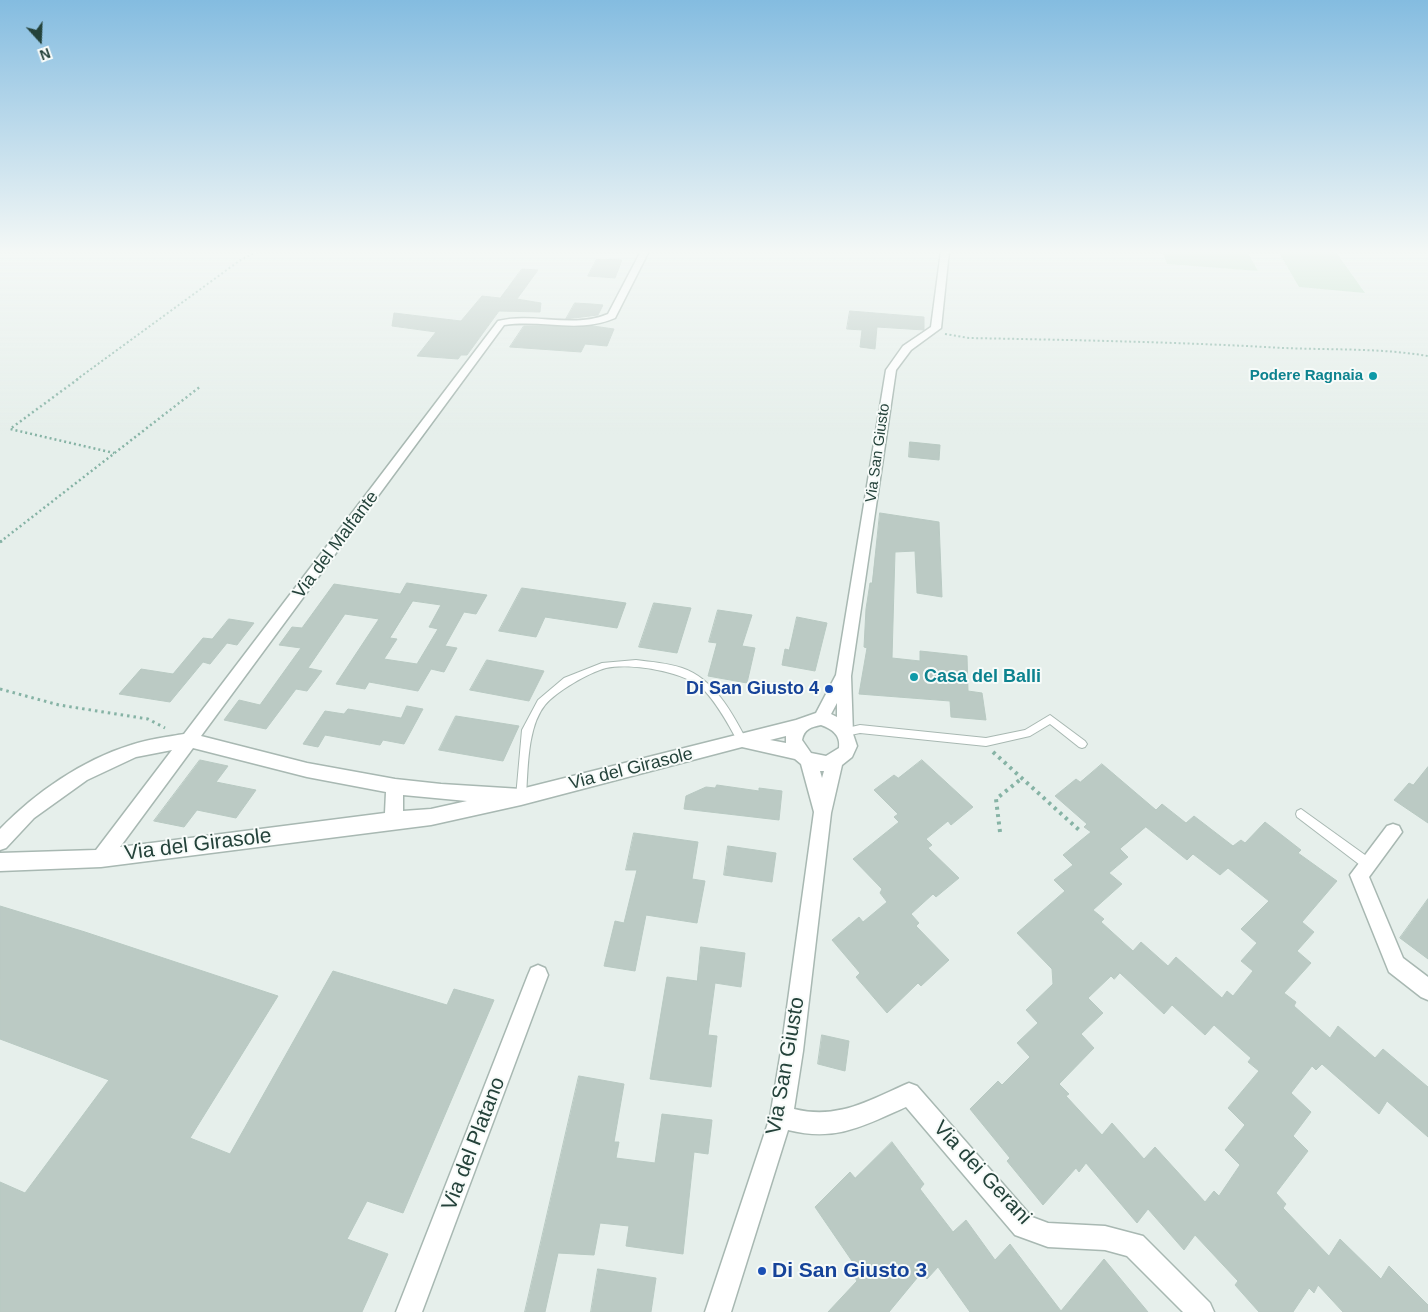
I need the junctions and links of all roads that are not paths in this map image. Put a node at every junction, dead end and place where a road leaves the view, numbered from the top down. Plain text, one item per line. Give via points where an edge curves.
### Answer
1 (614, 312) edge
2 (938, 312) edge
3 (843, 676) junction
4 (821, 718) junction
5 (798, 726) junction
6 (846, 732) junction
7 (188, 740) junction
8 (742, 741) junction
9 (1082, 744) dead end
10 (803, 756) junction
11 (834, 762) junction
12 (395, 786) junction
13 (521, 797) junction
14 (822, 813) junction
15 (1301, 814) dead end
16 (394, 820) junction
17 (1393, 832) dead end
18 (0, 842) edge
19 (101, 858) junction
20 (0, 862) edge
21 (1368, 864) junction
22 (538, 975) dead end
23 (1428, 990) edge
24 (781, 1117) junction
25 (409, 1312) edge
26 (718, 1312) edge
27 (1201, 1312) edge

1 - 7 street, Via del Malfante via 604,321 590,323 514,319 501,322
2 - 3 street, Via San Giusto via 936,328 907,348 891,370
3 - 4 street, Via San Giusto
3 - 6 street, Via San Giusto
4 - 5 street
4 - 6 street via 836,723
5 - 8 street, Via del Girasole
5 - 10 street via 793,740
6 - 9 lane via 860,729 986,742 1027,734 1050,720
6 - 11 street via 848,749
7 - 12 street, Via del Girasole via 307,770
7 - 18 street via 133,751 81,775 28,812
7 - 19 street
8 - 10 street, Via del Girasole
8 - 13 street, Via del Girasole
8 - 13 lane via 732,721 706,686 680,671 636,663 605,665 567,681 541,703 527,730
10 - 11 street via 824,764
10 - 14 street, Via San Giusto
11 - 14 street, Via San Giusto
12 - 13 street, Via del Girasole
12 - 16 street
13 - 16 street, Via del Girasole via 431,817
14 - 24 street, Via San Giusto
15 - 21 lane
16 - 19 street, Via del Girasole
17 - 21 street
19 - 20 street, Via del Girasole
21 - 23 street via 1359,876 1396,965
22 - 25 street, Via del Platano
24 - 26 street, Via San Giusto
24 - 27 street, Via dei Gerani via 809,1124 848,1121 909,1094 1024,1226 1048,1235 1105,1238 1134,1245

